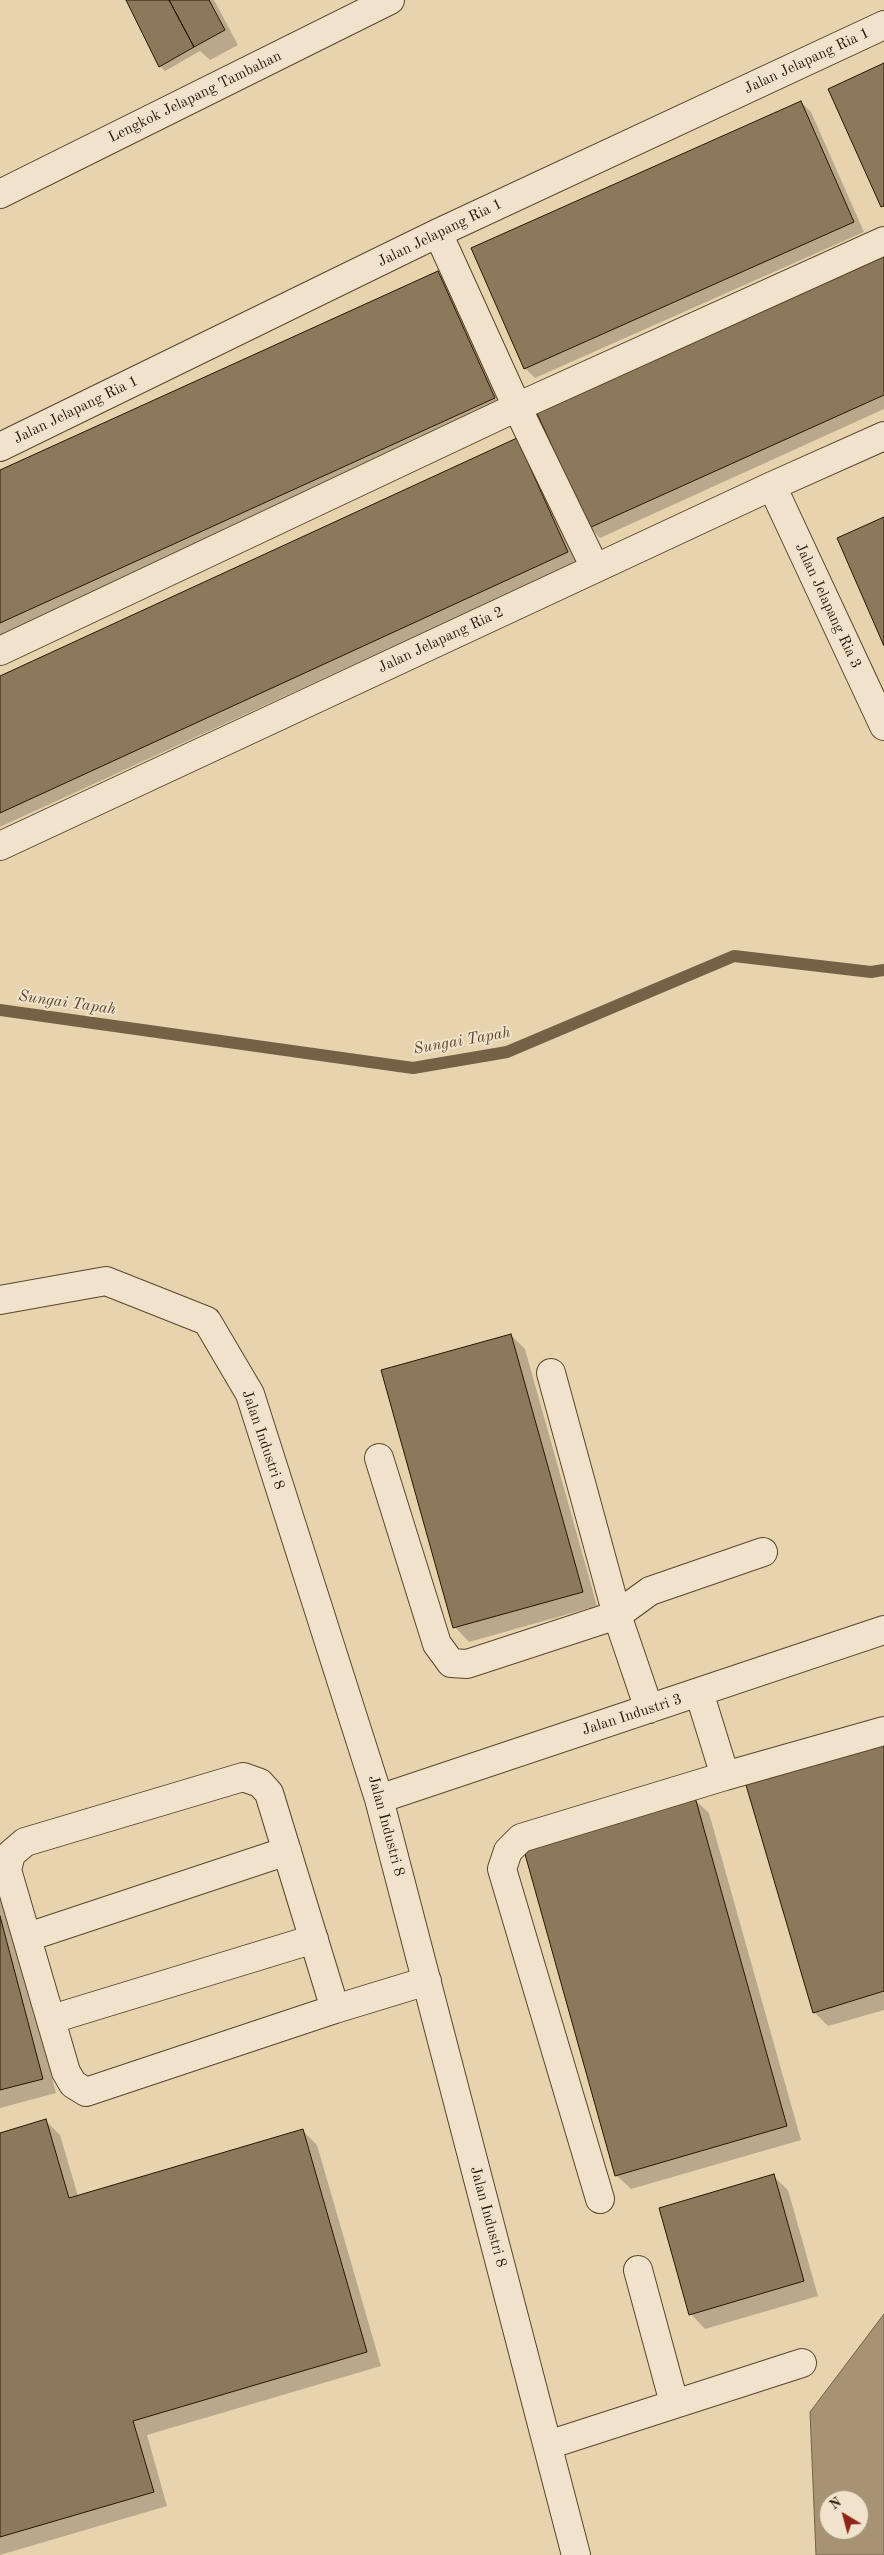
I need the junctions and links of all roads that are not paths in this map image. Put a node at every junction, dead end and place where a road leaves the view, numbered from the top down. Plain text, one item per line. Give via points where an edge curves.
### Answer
1 (390, 0) edge
2 (884, 25) edge
3 (0, 194) edge
4 (438, 233) junction
5 (884, 242) edge
6 (517, 407) junction
7 (884, 436) edge
8 (0, 447) edge
9 (772, 486) junction
10 (595, 568) junction
11 (0, 651) edge
12 (884, 726) edge
13 (0, 846) edge
14 (0, 1300) edge
15 (551, 1373) dead end
16 (379, 1458) dead end
17 (764, 1552) dead end
18 (617, 1615) junction
19 (884, 1630) edge
20 (699, 1692) junction
21 (649, 1709) junction
22 (884, 1731) edge
23 (724, 1776) junction
24 (380, 1799) junction
25 (287, 1851) junction
26 (28, 1937) junction
27 (314, 1938) junction
28 (427, 1981) junction
29 (335, 2009) junction
30 (52, 2019) junction
31 (600, 2199) dead end
32 (638, 2270) dead end
33 (802, 2363) dead end
34 (674, 2402) junction
35 (548, 2445) junction
36 (576, 2555) edge

1 - 3 street, Lengkok Jelapang Tambahan
2 - 4 street, Jalan Jelapang Ria 1
4 - 6 street
4 - 8 street, Jalan Jelapang Ria 1
5 - 6 street
6 - 10 street
6 - 11 street
7 - 9 street, Jalan Jelapang Ria 2
9 - 10 street, Jalan Jelapang Ria 2
9 - 12 street, Jalan Jelapang Ria 3
10 - 13 street, Jalan Jelapang Ria 2
14 - 24 street, Jalan Industri 8 via 106,1281 207,1321 250,1394
15 - 18 street
16 - 18 street via 437,1644 451,1663 467,1664
17 - 18 street via 650,1591
18 - 21 street
19 - 20 street, Jalan Industri 3
20 - 21 street, Jalan Industri 3
20 - 23 street
21 - 24 street, Jalan Industri 3
22 - 23 street
23 - 31 street via 521,1838 508,1851 502,1869
24 - 28 street, Jalan Industri 8
25 - 26 street
25 - 26 street via 269,1793 260,1783 243,1777 25,1842 12,1854 7,1870
25 - 27 street
26 - 30 street
27 - 29 street
27 - 30 street
28 - 29 street
28 - 35 street, Jalan Industri 8
29 - 30 street via 86,2092 73,2084 66,2072
32 - 34 street
33 - 34 street
34 - 35 street
35 - 36 street, Jalan Industri 8

